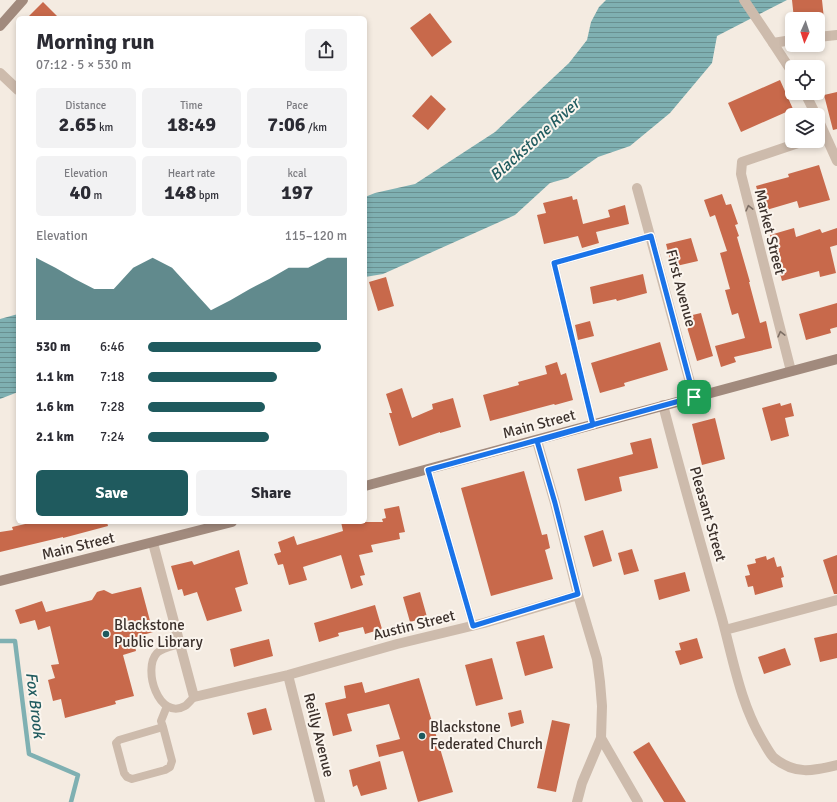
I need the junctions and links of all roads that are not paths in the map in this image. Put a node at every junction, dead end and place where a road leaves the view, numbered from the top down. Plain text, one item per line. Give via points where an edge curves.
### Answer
1 (23, 0) edge
2 (744, 0) edge
3 (0, 26) edge
4 (837, 35) edge
5 (825, 36) edge
6 (785, 41) edge
7 (773, 43) junction
8 (785, 61) edge
9 (0, 73) edge
10 (16, 88) edge
11 (825, 140) edge
12 (785, 147) edge
13 (837, 161) edge
14 (637, 188) dead end
15 (651, 236) junction
16 (837, 359) edge
17 (790, 371) junction
18 (694, 397) junction
19 (663, 405) junction
20 (593, 425) junction
21 (537, 441) junction
22 (428, 470) junction
23 (367, 485) edge
24 (224, 524) edge
25 (153, 543) junction
26 (0, 581) edge
27 (578, 594) junction
28 (837, 600) edge
29 (473, 626) junction
30 (725, 630) junction
31 (180, 644) junction
32 (288, 675) junction
33 (194, 697) junction
34 (167, 706) junction
35 (163, 727) junction
36 (601, 738) junction
37 (837, 765) edge
38 (320, 802) edge
39 (577, 802) edge
40 (638, 802) edge

1 - 3 main road
2 - 7 street
4 - 5 street
6 - 7 street
7 - 8 street
9 - 10 street
11 - 13 street
17 -> 12 street, Market Street via 741,174 742,162
14 - 15 street, First Avenue
15 - 18 street, First Avenue
15 - 20 lane via 554,263
16 - 17 main road, Main Street
17 - 18 main road, Main Street
18 - 19 main road, Main Street
19 - 20 main road, Main Street
19 - 30 street, Pleasant Street
20 - 21 main road, Main Street
21 - 22 main road, Main Street
21 - 27 street
22 - 23 main road, Main Street
22 - 29 lane
24 - 25 main road, Main Street
25 - 26 main road, Main Street
25 - 31 street
27 - 29 street, Austin Street
27 - 36 street via 597,659 602,706
28 - 30 street
29 - 32 street, Austin Street
30 - 37 street, Pleasant Street via 742,696 761,738 773,757 786,766 805,771
31 - 33 street
31 - 34 lane via 158,651 150,667 154,688 161,702
32 - 33 street, Austin Street
32 - 38 street, Reilly Avenue
33 - 34 lane via 184,706
34 - 35 lane via 162,721
35 - 35 lane via 172,761 170,766 165,770 127,777 116,743
36 - 39 street
36 - 40 street

